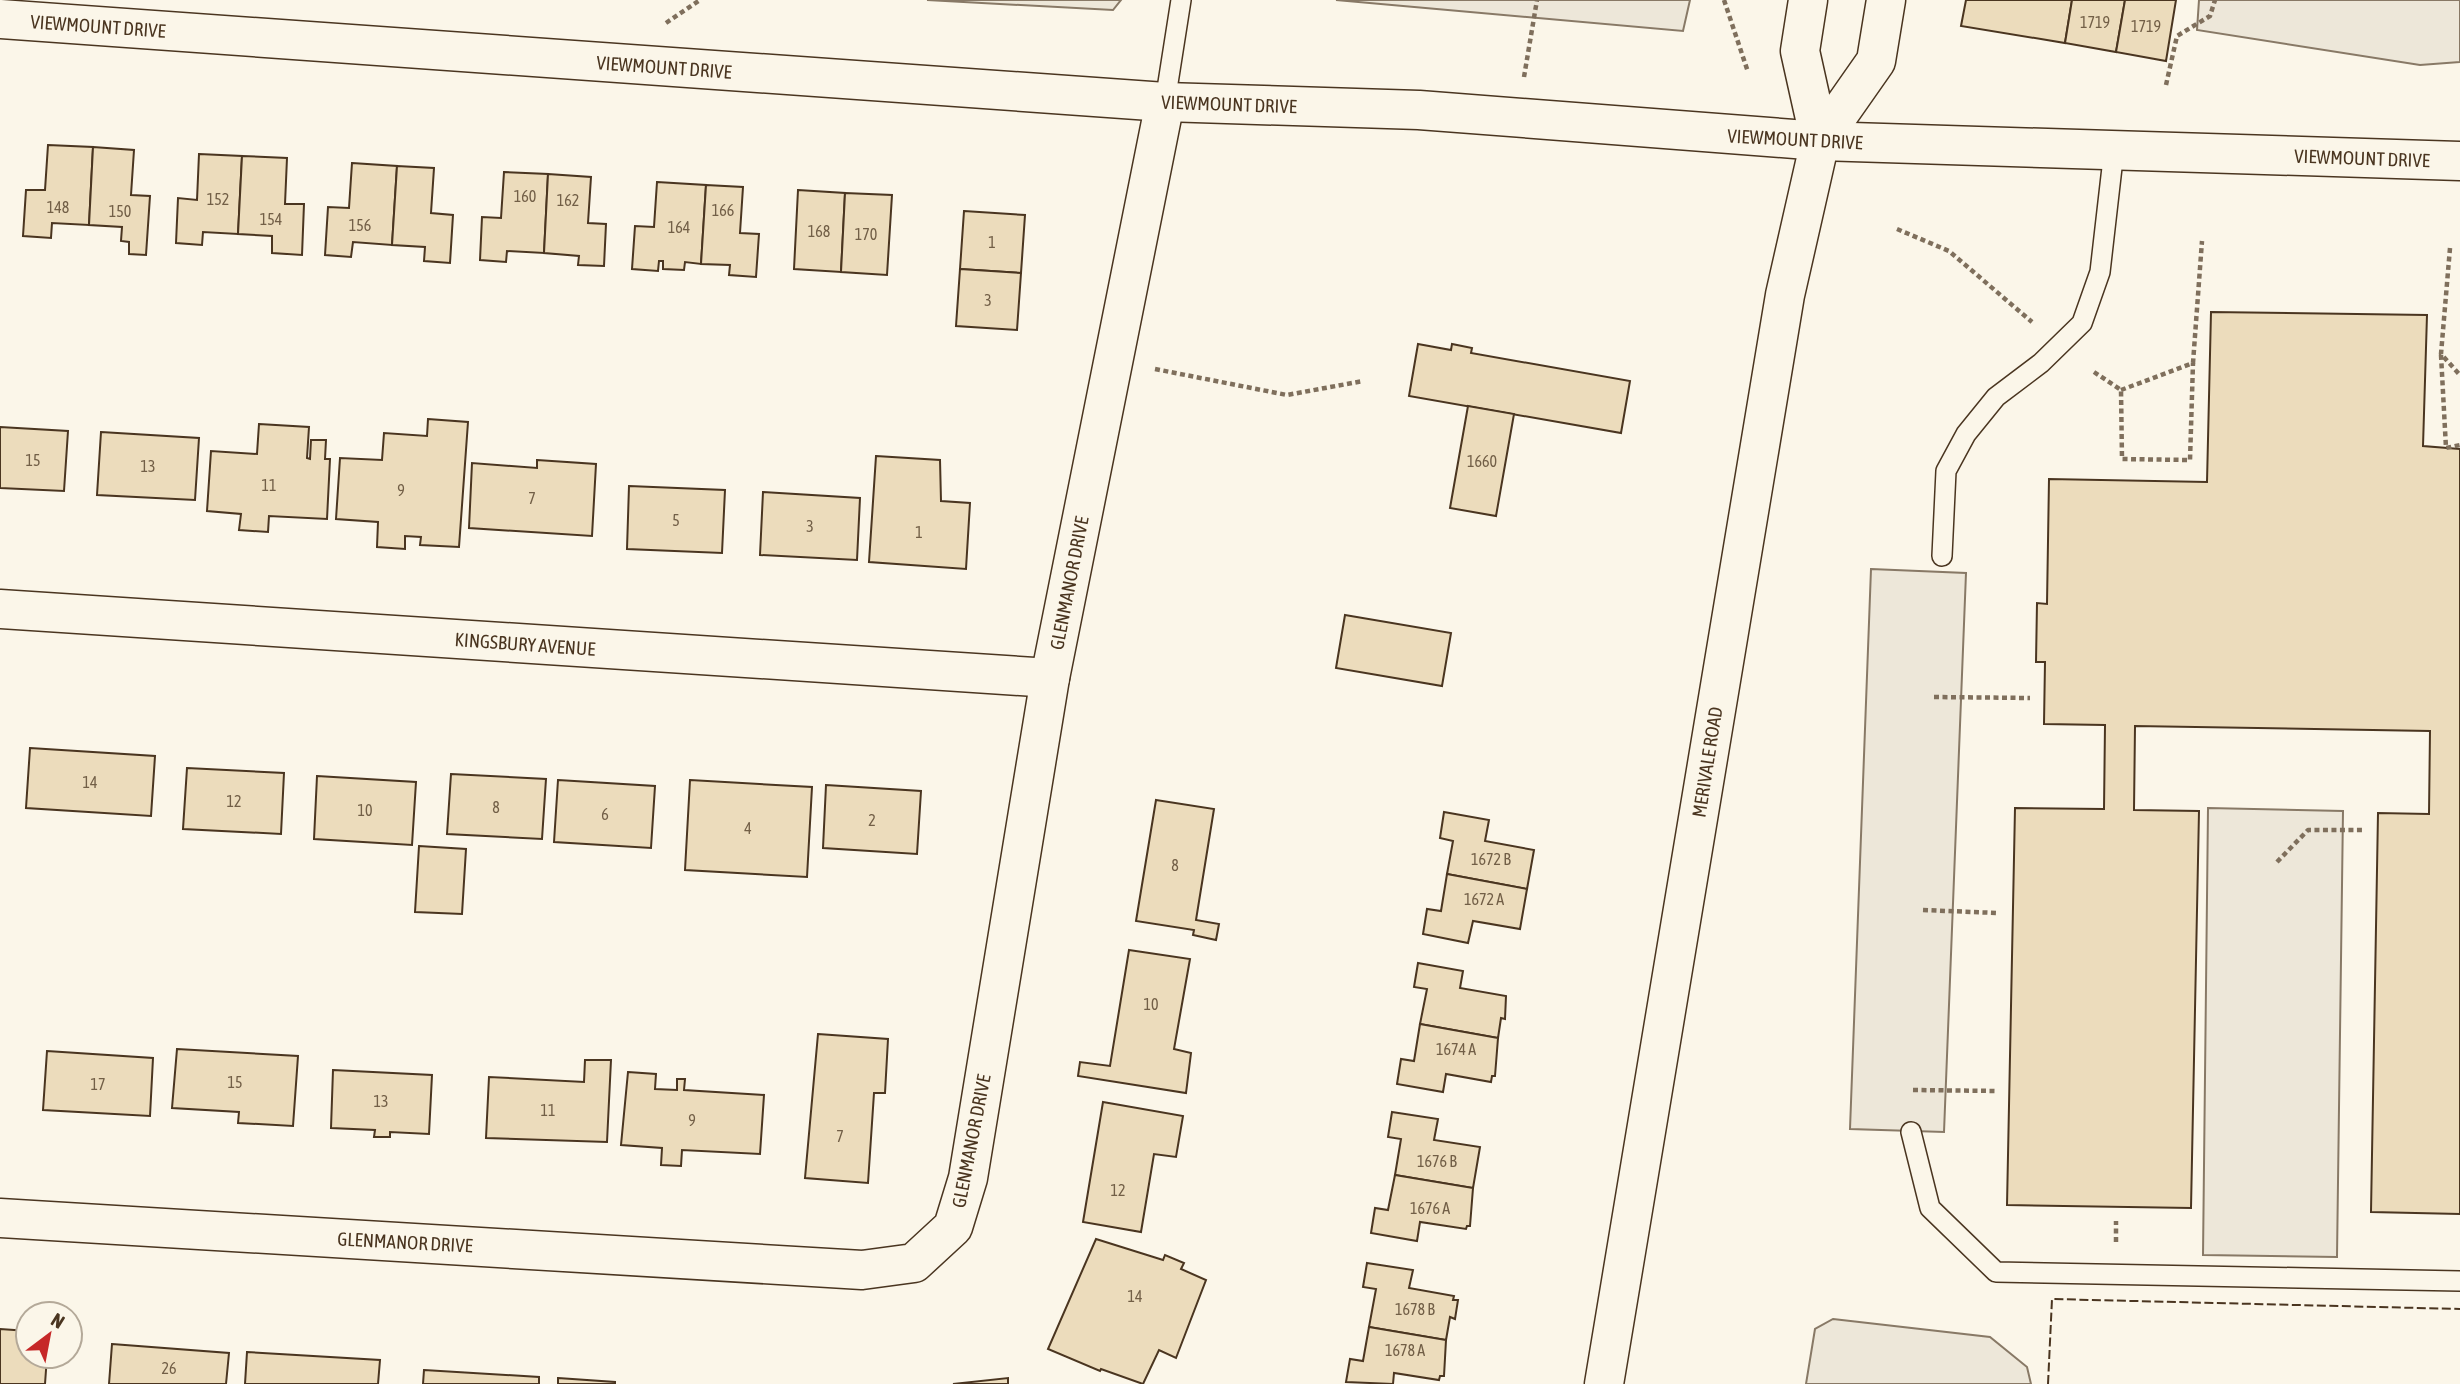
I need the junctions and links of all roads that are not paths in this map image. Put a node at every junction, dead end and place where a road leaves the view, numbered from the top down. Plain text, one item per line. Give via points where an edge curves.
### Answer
1 (1181, 0) edge
2 (1808, 0) edge
3 (1886, 0) edge
4 (0, 19) edge
5 (1165, 102) junction
6 (1820, 141) junction
7 (2114, 150) junction
8 (2460, 161) edge
9 (1942, 556) dead end
10 (0, 609) edge
11 (1050, 678) junction
12 (1911, 1132) dead end
13 (0, 1218) edge
14 (2460, 1281) edge
15 (1604, 1384) edge

1 - 5 lane
2 - 6 street, MERIVALE ROAD via 1800,51
3 - 6 street, MERIVALE ROAD via 1877,61
4 - 5 street, VIEWMOUNT DRIVE
5 - 6 street, VIEWMOUNT DRIVE via 1419,110
5 - 11 street, GLENMANOR DRIVE
6 - 7 street, VIEWMOUNT DRIVE
6 - 15 street, MERIVALE ROAD via 1785,295
7 - 8 street, VIEWMOUNT DRIVE
7 - 9 lane via 2100,272 2082,323 2041,363 1996,397 1966,433 1946,471
10 - 11 street, KINGSBURY AVENUE
11 - 13 street, GLENMANOR DRIVE via 968,1178 953,1227 914,1263 862,1270
12 - 14 lane via 1930,1208 1996,1272

